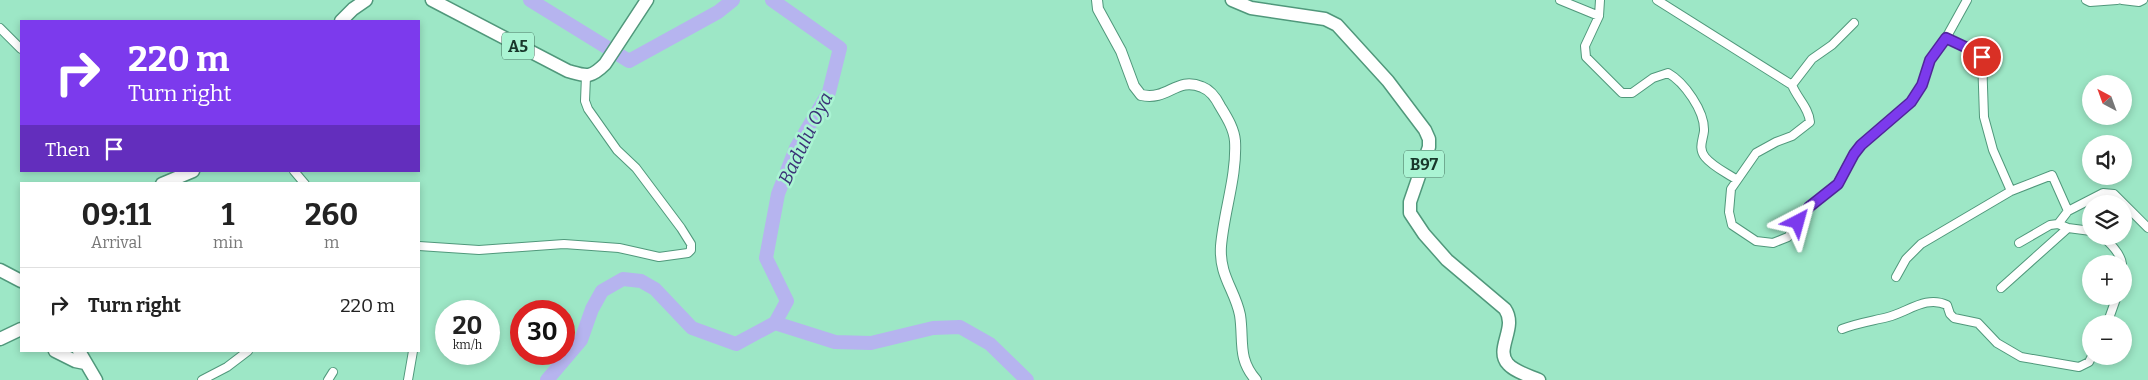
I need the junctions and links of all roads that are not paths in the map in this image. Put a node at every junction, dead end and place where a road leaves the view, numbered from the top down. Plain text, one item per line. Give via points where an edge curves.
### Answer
1 (366, 0) edge
2 (432, 0) edge
3 (647, 0) edge
4 (1097, 0) edge
5 (1232, 0) edge
6 (1560, 0) edge
7 (1600, 0) edge
8 (1657, 0) edge
9 (1967, 0) edge
10 (2086, 0) edge
11 (2112, 0) edge
12 (2117, 0) edge
13 (2122, 0) edge
14 (2143, 0) edge
15 (1599, 16) junction
16 (342, 20) edge
17 (1854, 23) dead end
18 (0, 28) edge
19 (1946, 38) junction
20 (20, 49) edge
21 (586, 76) junction
22 (1792, 85) junction
23 (191, 172) edge
24 (295, 172) edge
25 (1737, 180) junction
26 (167, 182) edge
27 (303, 182) edge
28 (2011, 191) junction
29 (2068, 211) junction
30 (2058, 224) junction
31 (2068, 228) junction
32 (2148, 228) edge
33 (2082, 229) edge
34 (2019, 243) dead end
35 (2110, 245) edge
36 (420, 246) edge
37 (2118, 255) edge
38 (0, 270) edge
39 (1896, 277) dead end
40 (20, 280) edge
41 (2001, 288) dead end
42 (1842, 329) dead end
43 (20, 331) edge
44 (0, 339) edge
45 (57, 352) edge
46 (247, 352) edge
47 (414, 352) edge
48 (82, 357) edge
49 (2083, 365) edge
50 (333, 372) dead end
51 (99, 379) edge
52 (202, 380) edge
53 (328, 380) edge
54 (408, 380) edge
55 (1256, 380) edge
56 (1539, 380) edge

1 - 16 main road
2 - 21 main road, A5 via 568,70
3 - 21 main road via 605,64 596,73
4 - 55 street via 1134,86 1141,95 1160,96 1180,85 1192,83 1215,97 1228,120 1235,139 1233,175 1221,247 1222,271 1240,314 1242,353 1248,371
5 - 56 main road, B97 via 1251,8 1330,21 1388,81 1429,139 1429,148 1410,202 1410,213 1447,260 1505,309 1510,323 1504,358 1514,368
6 - 15 street
7 - 15 street
8 - 22 street
9 - 19 street
10 - 11 street
11 - 12 street
13 - 14 street
15 - 25 street via 1585,46 1586,57 1622,93 1632,93 1653,78 1668,73 1680,80 1692,97 1702,121 1704,156
17 - 22 street via 1832,45 1812,58
18 - 20 street
19 - 25 street via 1930,60 1922,85 1911,102 1861,145 1838,184 1809,207 1788,237 1773,243 1756,241 1732,225 1730,196
19 - 28 street via 1982,57 1984,117 1993,150
21 - 36 street via 585,102 588,109 681,228 691,244 688,254 659,256 619,248 564,244 478,250
22 - 25 street via 1809,113 1810,122 1792,136 1756,153
23 - 26 main road
24 - 27 street
28 - 29 street via 2052,176
28 - 39 street via 1921,244 1906,259
29 - 30 street
29 - 32 street via 2103,193 2114,194
30 - 31 street
30 - 34 street via 2050,225
31 - 33 street
31 - 41 street
35 - 37 street
38 - 40 main road
42 - 49 street via 1920,304 1940,302 1947,305 1954,318 1978,323 1996,342 2021,357
43 - 44 main road
45 - 48 main road via 75,361
46 - 52 street
47 - 54 street
48 - 51 main road
50 - 53 street

